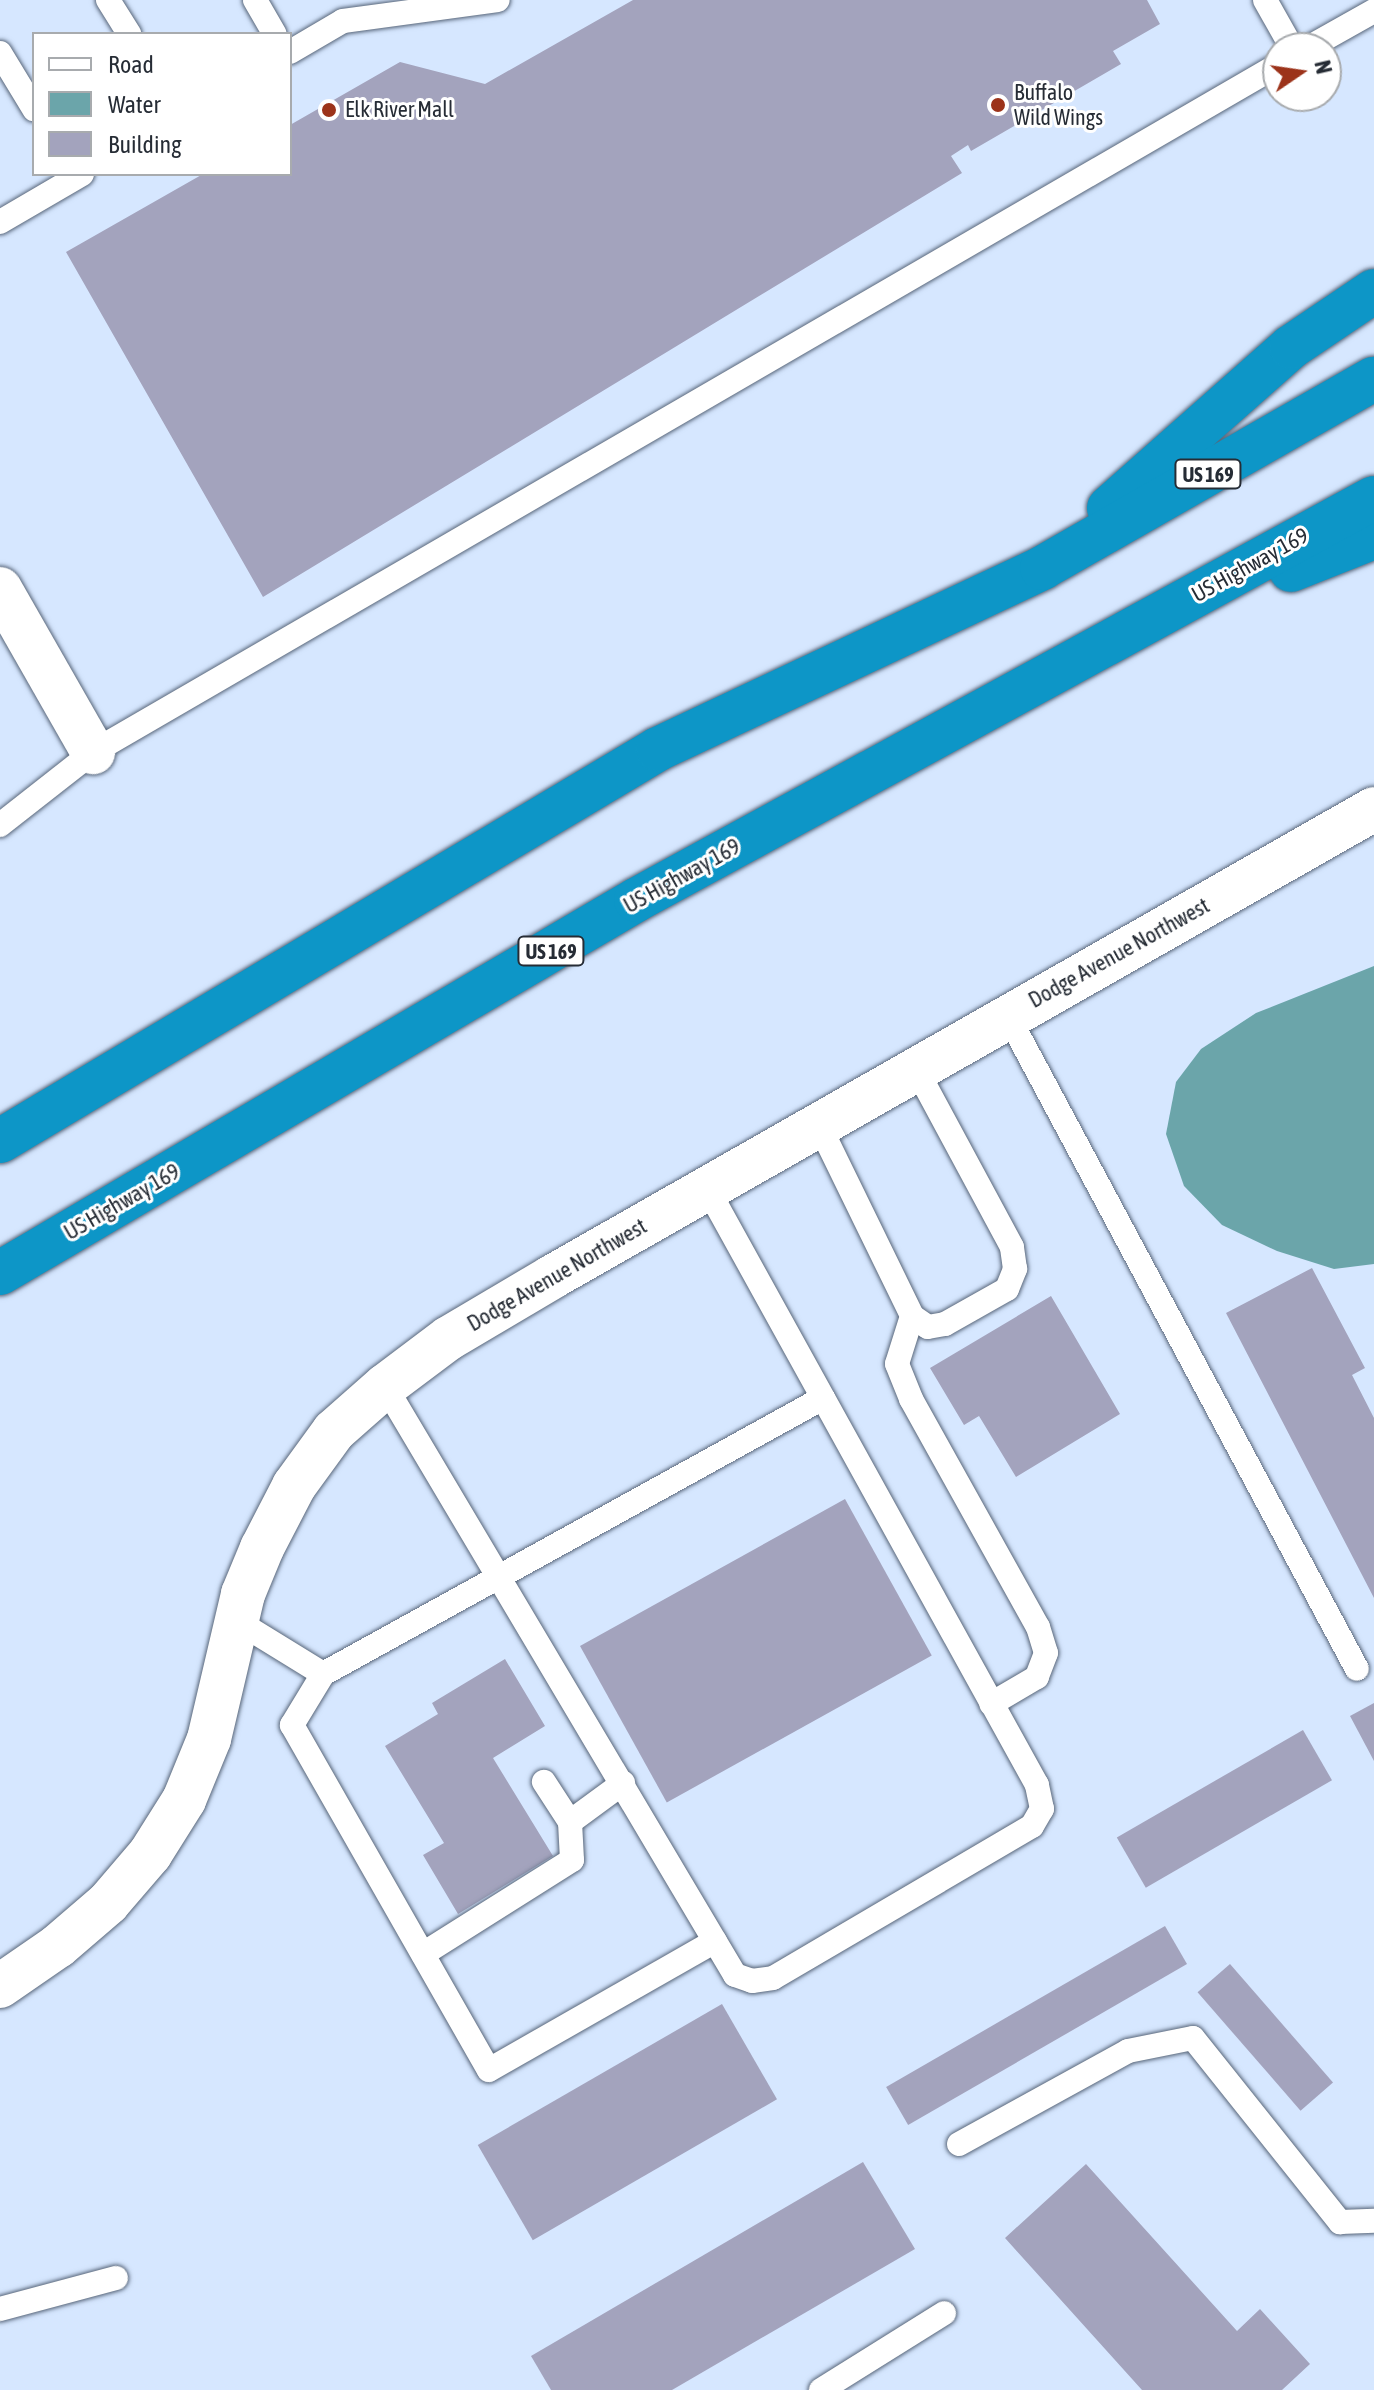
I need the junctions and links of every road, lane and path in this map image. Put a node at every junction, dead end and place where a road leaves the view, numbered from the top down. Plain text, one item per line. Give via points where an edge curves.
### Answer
1 (108, 0) edge
2 (255, 0) edge
3 (498, 0) edge
4 (1265, 0) edge
5 (405, 7) edge
6 (1374, 11) edge
7 (128, 32) edge
8 (274, 32) edge
9 (1283, 32) edge
10 (1337, 32) edge
11 (292, 51) edge
12 (0, 53) edge
13 (1262, 74) edge
14 (32, 106) edge
15 (75, 176) edge
16 (0, 222) edge
17 (1374, 291) edge
18 (1374, 379) edge
19 (1374, 498) edge
20 (1374, 537) edge
21 (1042, 568) junction
22 (0, 589) edge
23 (1110, 642) junction
24 (93, 752) junction
25 (1374, 809) edge
26 (0, 825) edge
27 (1008, 1016) junction
28 (916, 1069) junction
29 (819, 1125) junction
30 (0, 1141) edge
31 (707, 1188) junction
32 (0, 1273) edge
33 (912, 1316) junction
34 (385, 1386) junction
35 (823, 1398) junction
36 (502, 1578) junction
37 (237, 1621) junction
38 (1357, 1669) dead end
39 (323, 1674) junction
40 (991, 1704) junction
41 (544, 1782) dead end
42 (623, 1783) junction
43 (570, 1822) junction
44 (715, 1941) junction
45 (423, 1954) junction
46 (0, 1986) edge
47 (959, 2144) dead end
48 (1374, 2221) edge
49 (116, 2278) dead end
50 (0, 2309) edge
51 (944, 2313) dead end
52 (821, 2390) edge

1 - 7 lane
2 - 8 lane
3 - 5 lane
4 - 9 lane
5 - 11 lane via 343,21
6 - 10 lane
12 - 14 lane
13 - 24 lane
15 - 16 lane
17 - 21 highway via 1291,347
18 - 21 highway, US 169
19 - 23 highway, US Highway 169 / US 169
20 - 23 highway
21 - 30 highway, US 169 via 658,749
22 - 24 street
23 - 32 highway, US Highway 169 / US 169 via 636,900
24 - 26 lane
25 - 27 street, Dodge Avenue Northwest
27 - 28 street, Dodge Avenue Northwest
27 - 38 lane
28 - 29 street, Dodge Avenue Northwest
28 - 33 lane via 1012,1247 1015,1269 1007,1289 945,1324 928,1327
29 - 31 street, Dodge Avenue Northwest
29 - 33 lane
31 - 34 street, Dodge Avenue Northwest via 449,1338
31 - 35 lane
33 - 40 lane via 897,1364 901,1376 1038,1627 1046,1653 1037,1677
34 - 36 lane
34 - 37 street, Dodge Avenue Northwest via 334,1431 294,1486 262,1548
35 - 36 lane
35 - 40 lane
36 - 39 lane
36 - 42 lane
37 - 39 lane
37 - 46 street, Dodge Avenue Northwest via 209,1739 184,1800 150,1854 88,1920
39 - 45 lane via 292,1725
40 - 44 lane via 1037,1785 1042,1809 1032,1826 773,1978 752,1981 735,1975
41 - 43 lane
42 - 43 lane
42 - 44 lane
43 - 45 lane via 572,1860
44 - 45 lane via 489,2070
47 - 48 lane via 1128,2051 1193,2038 1340,2222
49 - 50 lane
51 - 52 lane

